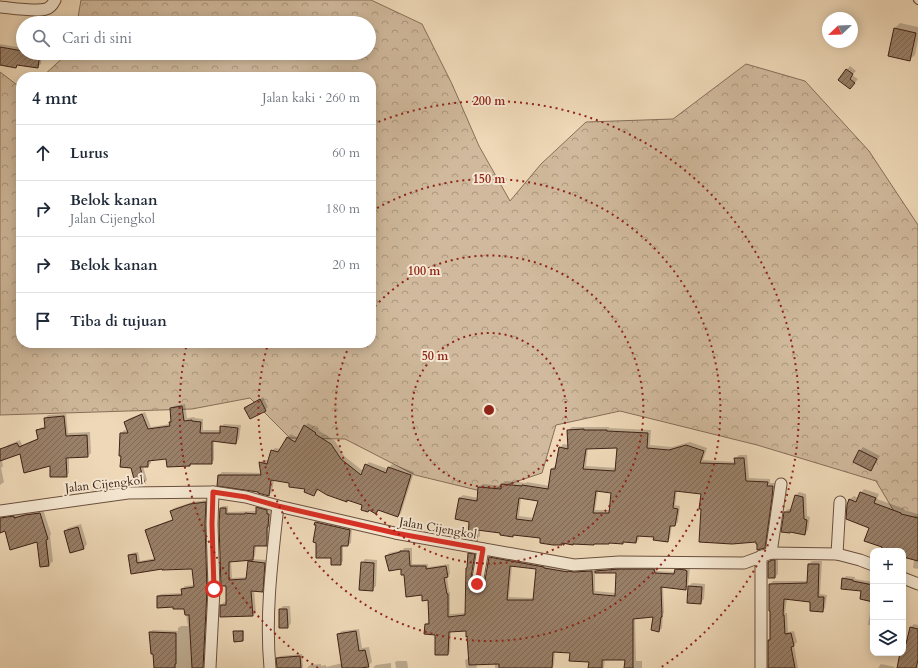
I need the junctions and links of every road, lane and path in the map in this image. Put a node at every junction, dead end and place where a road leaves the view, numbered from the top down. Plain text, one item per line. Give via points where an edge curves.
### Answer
1 (55, 0) edge
2 (0, 7) edge
3 (781, 484) dead end
4 (213, 492) junction
5 (840, 502) dead end
6 (278, 506) junction
7 (0, 511) edge
8 (483, 549) junction
9 (837, 554) junction
10 (766, 555) junction
11 (870, 564) edge
12 (906, 579) edge
13 (477, 584) dead end
14 (918, 584) edge
15 (210, 668) edge
16 (270, 668) edge
17 (761, 668) edge

1 - 2 street via 47,9
3 - 10 street
4 - 6 street, Jalan Cijengkol via 246,497
4 - 7 street, Jalan Cijengkol via 128,493
4 - 15 street via 214,589
5 - 9 street
6 - 8 street, Jalan Cijengkol via 395,533
6 - 16 street via 270,588
8 - 10 street, Jalan Cijengkol via 574,565 619,562 744,563
8 - 13 street
9 - 10 street, Jalan Cijengkol
9 - 11 street, Jalan Cijengkol
10 - 17 street
12 - 14 street

